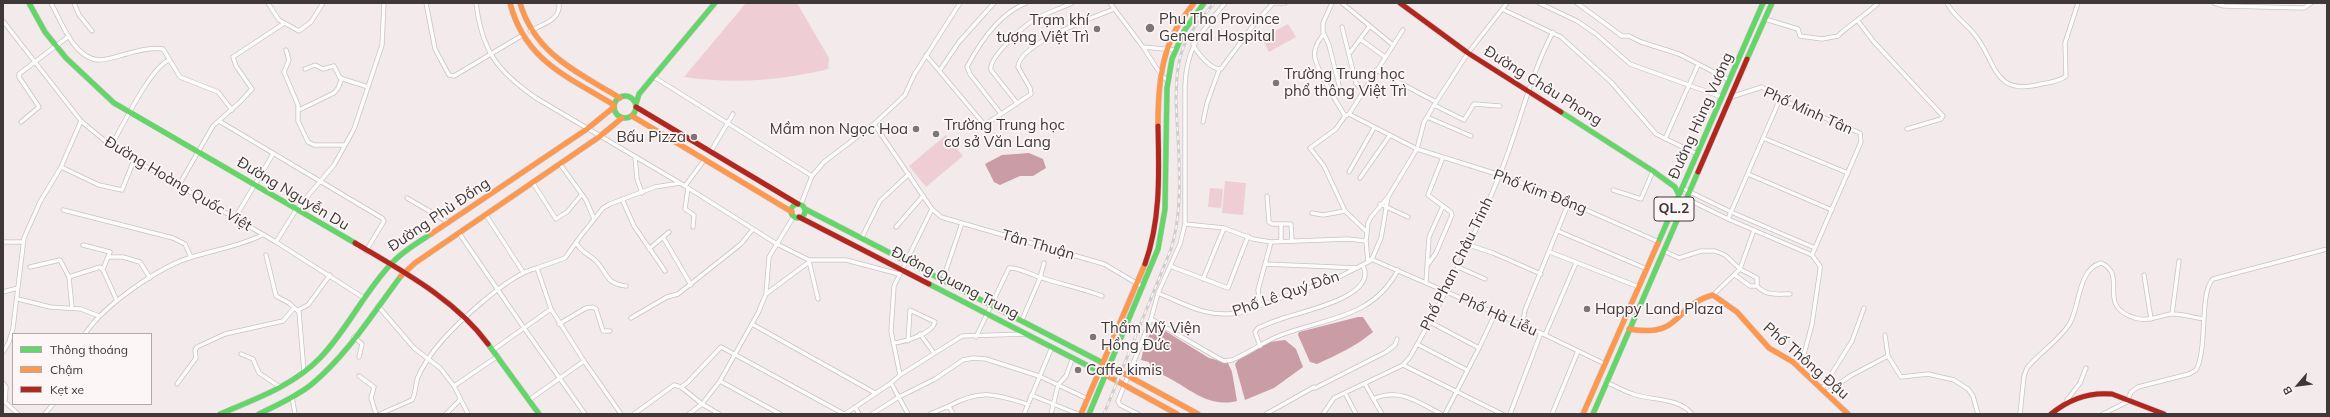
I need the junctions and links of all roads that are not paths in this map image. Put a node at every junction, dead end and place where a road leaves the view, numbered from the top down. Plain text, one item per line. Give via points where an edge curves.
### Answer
1 (29, 3) edge
2 (51, 3) edge
3 (74, 3) edge
4 (268, 3) edge
5 (323, 3) edge
6 (384, 3) edge
7 (426, 3) edge
8 (476, 3) edge
9 (510, 3) edge
10 (520, 3) edge
11 (559, 3) edge
12 (715, 3) edge
13 (960, 3) edge
14 (994, 3) edge
15 (1026, 3) edge
16 (1072, 3) edge
17 (1110, 3) edge
18 (1194, 3) edge
19 (1204, 3) edge
20 (1225, 3) edge
21 (1273, 3) edge
22 (1285, 3) edge
23 (1331, 3) edge
24 (1342, 3) edge
25 (1507, 3) edge
26 (1539, 3) edge
27 (1577, 3) edge
28 (1763, 3) edge
29 (1772, 3) edge
30 (1878, 3) edge
31 (1947, 3) edge
32 (2078, 3) edge
33 (2214, 3) edge
34 (2311, 3) edge
35 (1404, 4) edge
36 (1584, 5) edge
37 (2276, 5) edge
38 (1114, 9) junction
39 (1502, 9) junction
40 (1765, 19) junction
41 (3, 21) edge
42 (1858, 21) junction
43 (283, 24) junction
44 (1342, 27) dead end
45 (1369, 27) junction
46 (1403, 30) dead end
47 (92, 31) dead end
48 (530, 31) junction
49 (1553, 32) junction
50 (1323, 35) junction
51 (69, 36) junction
52 (521, 36) junction
53 (1360, 39) junction
54 (1193, 44) junction
55 (1393, 45) junction
56 (56, 46) junction
57 (1143, 48) junction
58 (286, 50) dead end
59 (1167, 50) junction
60 (1175, 50) junction
61 (1468, 53) junction
62 (1349, 54) junction
63 (490, 55) junction
64 (926, 55) junction
65 (1385, 57) junction
66 (170, 60) junction
67 (35, 62) junction
68 (1698, 65) junction
69 (305, 69) dead end
70 (940, 70) junction
71 (1219, 70) junction
72 (1376, 70) junction
73 (1161, 75) junction
74 (654, 77) junction
75 (342, 78) junction
76 (1167, 80) junction
77 (1729, 80) junction
78 (1339, 85) dead end
79 (1691, 85) junction
80 (368, 87) junction
81 (1363, 91) junction
82 (1529, 92) junction
83 (639, 94) junction
84 (1722, 97) junction
85 (620, 98) junction
86 (630, 98) junction
87 (1730, 98) junction
88 (1780, 99) junction
89 (1017, 103) junction
90 (1435, 104) junction
91 (614, 106) junction
92 (636, 106) junction
93 (1500, 106) dead end
94 (232, 110) junction
95 (299, 110) junction
96 (129, 113) junction
97 (733, 114) dead end
98 (1001, 114) junction
99 (1348, 115) junction
100 (632, 116) junction
101 (1427, 117) junction
102 (622, 118) junction
103 (81, 121) junction
104 (219, 121) junction
105 (21, 122) dead end
106 (1203, 122) dead end
107 (728, 123) junction
108 (874, 124) junction
109 (1374, 128) junction
110 (587, 129) junction
111 (1907, 129) dead end
112 (1390, 135) junction
113 (599, 136) junction
114 (1472, 136) dead end
115 (1763, 138) junction
116 (1665, 139) junction
117 (346, 145) junction
118 (111, 146) junction
119 (1417, 149) junction
120 (197, 151) junction
121 (711, 151) junction
122 (273, 154) junction
123 (1697, 154) junction
124 (635, 157) junction
125 (1443, 157) junction
126 (705, 159) junction
127 (134, 160) junction
128 (560, 164) junction
129 (61, 167) junction
130 (1653, 171) junction
131 (1349, 172) dead end
132 (1848, 173) junction
133 (909, 174) junction
134 (1748, 174) junction
135 (1500, 175) junction
136 (812, 176) junction
137 (1360, 178) dead end
138 (318, 181) junction
139 (533, 183) junction
140 (680, 183) junction
141 (179, 185) junction
142 (254, 185) junction
143 (686, 187) junction
144 (1675, 187) junction
145 (1682, 188) junction
146 (1613, 190) dead end
147 (1690, 192) junction
148 (642, 193) junction
149 (582, 194) junction
150 (1679, 195) junction
151 (924, 196) junction
152 (1267, 196) dead end
153 (1388, 197) junction
154 (407, 198) dead end
155 (622, 199) junction
156 (1686, 199) junction
157 (1569, 202) junction
158 (799, 204) junction
159 (1380, 204) junction
160 (1443, 206) junction
161 (805, 208) junction
162 (1387, 208) junction
163 (932, 209) junction
164 (63, 210) dead end
165 (296, 210) junction
166 (1832, 210) junction
167 (1345, 211) junction
168 (1731, 212) junction
169 (1312, 213) dead end
170 (486, 215) junction
171 (795, 215) junction
172 (1408, 217) dead end
173 (235, 218) junction
174 (594, 219) junction
175 (1728, 219) junction
176 (448, 222) junction
177 (962, 223) junction
178 (1185, 224) junction
179 (1281, 224) junction
180 (693, 227) dead end
181 (896, 227) dead end
182 (1224, 228) junction
183 (753, 229) junction
184 (1754, 230) junction
185 (1558, 231) junction
186 (670, 232) dead end
187 (1367, 232) junction
188 (459, 233) junction
189 (262, 235) junction
190 (1248, 236) junction
191 (663, 237) junction
192 (862, 237) junction
193 (1292, 240) junction
194 (1282, 241) junction
195 (1366, 241) junction
196 (3, 242) edge
197 (23, 242) junction
198 (276, 242) junction
199 (576, 242) junction
200 (1271, 242) junction
201 (1659, 242) junction
202 (777, 244) junction
203 (83, 245) dead end
204 (1469, 245) junction
205 (1815, 248) junction
206 (649, 249) junction
207 (2327, 249) edge
208 (366, 251) junction
209 (1664, 251) junction
210 (1550, 252) junction
211 (1812, 255) junction
212 (266, 256) dead end
213 (109, 257) junction
214 (191, 257) junction
215 (905, 260) junction
216 (1370, 260) junction
217 (809, 261) junction
218 (2179, 261) dead end
219 (389, 263) junction
220 (1044, 263) dead end
221 (1429, 263) junction
222 (1576, 263) junction
223 (1265, 264) junction
224 (1170, 266) junction
225 (1363, 266) junction
226 (30, 267) dead end
227 (1458, 267) junction
228 (537, 268) junction
229 (902, 268) junction
230 (1359, 268) junction
231 (103, 269) junction
232 (1647, 269) junction
233 (1740, 269) junction
234 (1398, 270) junction
235 (665, 271) dead end
236 (404, 272) junction
237 (523, 272) junction
238 (899, 274) junction
239 (1541, 274) junction
240 (330, 275) junction
241 (1735, 275) junction
242 (2144, 275) dead end
243 (69, 277) junction
244 (150, 278) junction
245 (1040, 278) junction
246 (943, 279) junction
247 (1203, 279) junction
248 (1485, 279) dead end
249 (1426, 282) junction
250 (1137, 284) junction
251 (690, 285) junction
252 (626, 286) dead end
253 (1757, 286) junction
254 (1143, 287) junction
255 (1639, 287) junction
256 (18, 288) junction
257 (497, 290) junction
258 (3, 292) edge
259 (1446, 292) junction
260 (1158, 293) junction
261 (766, 294) junction
262 (1790, 294) dead end
263 (1713, 295) junction
264 (1102, 296) dead end
265 (364, 298) junction
266 (18, 299) junction
267 (818, 299) dead end
268 (117, 301) junction
269 (991, 304) junction
270 (1260, 304) junction
271 (377, 305) junction
272 (72, 308) junction
273 (294, 308) junction
274 (1864, 308) dead end
275 (551, 309) junction
276 (298, 310) junction
277 (986, 313) junction
278 (1495, 314) junction
279 (2172, 314) junction
280 (99, 316) junction
281 (631, 318) dead end
282 (465, 319) junction
283 (1151, 319) junction
284 (2151, 319) junction
285 (2204, 319) junction
286 (1022, 320) junction
287 (1430, 322) junction
288 (559, 324) junction
289 (752, 324) junction
290 (1522, 327) junction
291 (524, 328) junction
292 (1629, 329) junction
293 (610, 331) dead end
294 (12, 333) edge
295 (86, 333) edge
296 (12, 334) edge
297 (920, 334) junction
298 (1028, 334) junction
299 (1543, 334) junction
300 (1885, 335) dead end
301 (354, 337) junction
302 (976, 337) junction
303 (1397, 339) dead end
304 (908, 341) junction
305 (893, 343) junction
306 (1067, 343) junction
307 (1417, 344) junction
308 (1052, 346) junction
309 (1260, 346) junction
310 (1479, 348) junction
311 (493, 350) junction
312 (1578, 350) junction
313 (3, 352) edge
314 (1063, 352) junction
315 (934, 353) junction
316 (241, 354) dead end
317 (734, 355) junction
318 (498, 356) junction
319 (1888, 356) junction
320 (359, 357) dead end
321 (1073, 357) junction
322 (428, 360) junction
323 (584, 361) junction
324 (1103, 363) junction
325 (1402, 364) junction
326 (1605, 364) junction
327 (1110, 366) junction
328 (2086, 368) dead end
329 (1800, 369) junction
330 (1467, 370) junction
331 (304, 372) junction
332 (1100, 372) junction
333 (900, 375) junction
334 (1106, 375) junction
335 (359, 376) dead end
336 (1039, 376) junction
337 (1129, 376) junction
338 (559, 378) junction
339 (720, 381) junction
340 (1606, 382) junction
341 (891, 383) junction
342 (3, 384) edge
343 (176, 384) dead end
344 (1365, 384) junction
345 (1058, 385) junction
346 (1125, 385) junction
347 (454, 386) junction
348 (280, 387) junction
349 (682, 387) junction
350 (1824, 391) junction
351 (1456, 392) junction
352 (875, 393) junction
353 (1345, 393) junction
354 (1031, 395) junction
355 (292, 397) junction
356 (899, 397) junction
357 (1088, 399) junction
358 (1373, 399) junction
359 (460, 400) junction
360 (529, 400) junction
361 (2067, 400) junction
362 (2127, 402) junction
363 (1053, 403) junction
364 (702, 404) junction
365 (1027, 404) junction
366 (52, 405) edge
367 (1587, 405) junction
368 (949, 406) junction
369 (855, 407) junction
370 (1594, 411) edge
371 (1433, 412) edge
372 (1136, 413) edge
373 (18, 414) edge
374 (45, 414) edge
375 (220, 414) edge
376 (259, 414) edge
377 (295, 414) edge
378 (376, 414) edge
379 (380, 414) edge
380 (446, 414) edge
381 (468, 414) edge
382 (539, 414) edge
383 (585, 414) edge
384 (621, 414) edge
385 (634, 414) edge
386 (689, 414) edge
387 (719, 414) edge
388 (780, 414) edge
389 (844, 414) edge
390 (859, 414) edge
391 (872, 414) edge
392 (908, 414) edge
393 (930, 414) edge
394 (953, 414) edge
395 (1024, 414) edge
396 (1050, 414) edge
397 (1078, 414) edge
398 (1081, 414) edge
399 (1089, 414) edge
400 (1177, 414) edge
401 (1198, 414) edge
402 (1266, 414) edge
403 (1323, 414) edge
404 (1356, 414) edge
405 (1382, 414) edge
406 (1441, 414) edge
407 (1445, 414) edge
408 (1502, 414) edge
409 (1510, 414) edge
410 (1552, 414) edge
411 (1583, 414) edge
412 (1692, 414) edge
413 (1848, 414) edge
414 (1978, 414) edge
415 (2020, 414) edge
416 (2051, 414) edge
417 (2103, 414) edge
418 (2164, 414) edge

1 - 56 main road, Đường Nguyễn Du
2 - 51 street
3 - 47 street via 79,15
4 - 43 street
5 - 43 street via 311,22 302,30 297,31
6 - 80 street via 382,45
7 - 63 street via 435,49 449,75 454,76
8 - 63 street via 479,29
9 - 52 main road
10 - 48 main road
11 - 48 street via 560,11 557,16
12 - 74 main road
13 - 64 street
14 - 70 street via 959,42
15 - 98 street via 1009,13 986,36 967,67
16 - 89 street via 1033,21 1017,33 992,60 991,70
17 - 38 street
18 - 59 main road via 1181,21
19 - 60 main road via 1190,21
20 - 54 street
21 - 22 street
21 - 71 street
23 - 50 street via 1323,23
24 - 45 street
25 - 39 street, Phố Lê Quý Đôn
26 - 79 street via 1577,21 1630,64
27 - 36 street
28 - 77 main road, Đường Hùng Vương / QL.2
29 - 40 main road, Đường Hùng Vương / QL.2
30 - 42 street
31 - 32 street via 1977,37 1998,77 2014,86 2024,87 2056,82 2066,76 2065,43
33 - 37 street via 2224,6
34 - 37 street via 2304,8
35 - 61 main road, Đường Châu Phong
36 - 68 street via 1622,36 1679,54
38 - 57 street
38 - 89 street via 1048,37 1022,59 1018,67 1032,91
39 - 49 street
39 - 61 street, Phố Lê Quý Đôn
40 - 42 street via 1798,29 1800,36 1822,39 1837,37 1841,31
40 - 87 main road, Đường Hùng Vương / QL.2
41 - 67 street, Đường Hoàng Quốc Việt
42 - 111 street via 1874,42 1943,116 1941,119
43 - 94 street via 233,57 236,66 252,89
44 - 62 street
45 - 53 street
45 - 55 street
46 - 55 street
48 - 85 main road via 547,50
49 - 82 street, Phố Phan Châu Trinh
49 - 116 street via 1583,55 1611,82 1656,134
50 - 78 street via 1329,45
50 - 99 street via 1317,44 1315,58 1328,88
51 - 56 street
51 - 66 street via 82,53 93,59 159,48 164,50
52 - 63 street
52 - 91 main road via 541,59
53 - 62 street
53 - 65 street
54 - 71 street via 1198,54
54 - 178 street via 1185,85
55 - 65 street
56 - 67 street
56 - 96 main road, Đường Nguyễn Du via 94,86
57 - 59 street
57 - 73 street
58 - 95 street via 289,60 284,72
59 - 60 street
59 - 73 main road
60 - 76 main road
61 - 82 main road, Đường Châu Phong
61 - 90 street, Phố Lê Quý Đôn
62 - 81 street via 1356,82
63 - 110 street via 525,91
64 - 70 street
64 - 108 street via 905,95
65 - 72 street
66 - 94 street via 180,77 218,92
66 - 96 street via 157,69
67 - 103 street, Đường Hoàng Quốc Việt
67 - 105 street via 19,77 39,107
68 - 77 street
68 - 79 street
69 - 75 street via 315,65 323,69 334,66
70 - 98 street via 983,123 990,123
71 - 106 street
72 - 81 street
72 - 90 street
73 - 76 street
73 - 250 main road via 1157,100 1157,215 1150,247
74 - 83 main road
74 - 107 street
75 - 80 street
75 - 95 street via 334,93
76 - 254 main road via 1164,102 1164,216 1155,256
77 - 84 main road, Đường Hùng Vương / QL.2
79 - 84 street
79 - 116 street
80 - 117 street via 354,130
81 - 99 street
82 - 130 main road, Đường Châu Phong
82 - 135 street, Phố Phan Châu Trinh
83 - 86 main road
83 - 92 main road
84 - 123 main road, Đường Hùng Vương / QL.2
85 - 86 main road
85 - 91 main road
86 - 92 main road
87 - 88 street, Phố Minh Tân via 1762,87
87 - 147 main road, Đường Hùng Vương / QL.2
88 - 115 street
88 - 132 street, Phố Minh Tân via 1860,133 1862,137
89 - 98 street
90 - 93 street via 1464,120 1474,104
90 - 101 street, Phố Lê Quý Đôn
91 - 102 main road via 616,114
91 - 110 main road, Đường Phù Đổng
92 - 100 main road
92 - 121 main road
94 - 104 street
95 - 117 street via 298,121 308,142 321,146
96 - 118 street
96 - 120 main road, Đường Nguyễn Du
97 - 107 street
99 - 109 street, Phố Kim Đồng
99 - 167 street via 1336,129 1310,148 1324,166
100 - 102 main road
100 - 126 main road, Đường Quang Trung
101 - 114 street
101 - 119 street, Phố Lê Quý Đôn
102 - 113 main road, Đường Phù Đổng
103 - 118 street, Đường Hoàng Quốc Việt
103 - 129 street
104 - 120 street
104 - 122 street
107 - 121 street
107 - 136 street
108 - 133 street
108 - 136 street via 824,162
109 - 112 street, Phố Kim Đồng
109 - 131 street
110 - 113 street
110 - 176 main road, Đường Phù Đổng
112 - 119 street, Phố Kim Đồng
112 - 137 street
113 - 124 street
113 - 128 main road, Đường Phù Đổng
115 - 132 street
115 - 134 street
116 - 123 street
117 - 138 street via 334,165
118 - 127 street, Đường Hoàng Quốc Việt
119 - 125 street, Phố Kim Đồng
119 - 153 street, Phố Lê Quý Đôn
120 - 141 street
120 - 142 main road, Đường Nguyễn Du
121 - 158 main road
122 - 138 street
122 - 142 street
123 - 145 main road, Đường Hùng Vương / QL.2
124 - 140 street
124 - 148 street via 637,179
125 - 135 street, Phố Kim Đồng
125 - 160 street via 1428,195
126 - 143 street
126 - 171 main road, Đường Quang Trung
127 - 129 street via 122,190 99,185
127 - 141 street, Đường Hoàng Quốc Việt
128 - 139 main road, Đường Phù Đổng
128 - 149 street
129 - 197 street
130 - 144 main road, Đường Châu Phong
130 - 146 street via 1641,199
132 - 166 street
133 - 151 street
133 - 192 street via 880,201
134 - 166 street
134 - 168 street
135 - 157 street, Phố Kim Đồng
135 - 204 street, Phố Phan Châu Trinh
136 - 158 street
138 - 165 street
138 - 208 street via 382,218 384,221
139 - 149 street via 556,219 567,212
139 - 170 main road, Đường Phù Đổng
140 - 143 street
140 - 148 street via 655,187
141 - 173 street, Đường Hoàng Quốc Việt
142 - 165 main road, Đường Nguyễn Du
142 - 173 street
143 - 180 street via 685,209 694,216
143 - 183 street
144 - 145 main road, Đường Châu Phong
144 - 150 main road, Đường Châu Phong
145 - 147 street
145 - 150 main road, Đường Hùng Vương / QL.2
147 - 156 main road, Đường Hùng Vương / QL.2
147 - 168 street
148 - 155 street
149 - 174 street
150 - 156 street
150 - 201 main road, Đường Hùng Vương / QL.2
151 - 163 street
151 - 181 street
152 - 179 street via 1269,222
153 - 159 street, Phố Lê Quý Đôn
153 - 162 street, Phố Lê Quý Đôn
154 - 176 street
155 - 174 street via 603,208
155 - 206 street via 634,226
156 - 175 street
156 - 209 main road, Đường Hùng Vương / QL.2
157 - 185 street
157 - 201 street, Phố Kim Đồng
158 - 161 main road, Đường Quang Trung
158 - 171 main road via 793,207
159 - 162 street
159 - 187 street, Phố Lê Quý Đôn via 1371,217
160 - 221 street via 1427,250
160 - 221 street via 1452,215
161 - 171 main road via 804,214
161 - 192 main road, Đường Quang Trung
162 - 172 street
162 - 216 street, Phố Lê Quý Đôn via 1381,238
163 - 177 street, Tân Thuận via 941,217
163 - 215 street
164 - 214 street via 173,238 185,244
165 - 198 street
165 - 208 main road, Đường Nguyễn Du
166 - 205 street
167 - 169 street via 1323,215
167 - 187 street
168 - 175 street
168 - 205 street
170 - 188 main road, Đường Phù Đổng
170 - 237 street
171 - 202 street
171 - 229 main road, Đường Quang Trung
173 - 189 street, Đường Hoàng Quốc Việt
174 - 199 street
175 - 184 street
176 - 219 main road, Đường Phù Đổng
177 - 246 street
177 - 250 street, Tân Thuận via 1104,264
178 - 182 street
178 - 224 street via 1180,244
179 - 193 street via 1292,225
179 - 194 street
182 - 190 street
182 - 247 street
183 - 202 street
183 - 251 street via 741,244
184 - 211 street
184 - 233 street
185 - 210 street
185 - 232 street
186 - 191 street
187 - 195 street, Phố Lê Quý Đôn
188 - 236 main road, Đường Phù Đổng
188 - 257 street
189 - 198 street, Đường Hoàng Quốc Việt
189 - 214 street
190 - 200 street
190 - 247 street via 1229,287
191 - 206 street
191 - 251 street
192 - 215 main road, Đường Quang Trung
193 - 194 street
193 - 195 street
194 - 200 street
195 - 216 street, Phố Lê Quý Đôn
196 - 197 street
197 - 256 street
198 - 240 street, Đường Hoàng Quốc Việt
199 - 228 street via 565,258
199 - 252 street via 586,255 597,263 607,278 616,284
200 - 223 street
201 - 232 main road, Đường Hùng Vương / QL.2
202 - 217 street
202 - 261 street via 768,262
203 - 213 street via 109,251
204 - 227 street, Phố Phan Châu Trinh
204 - 239 street
205 - 211 street
206 - 235 street
207 - 285 street via 2213,279 2208,289
208 - 219 main road, Đường Nguyễn Du
209 - 233 street via 1679,258 1712,250 1725,255
209 - 292 main road, Đường Hùng Vương / QL.2
210 - 222 street
210 - 239 street
211 - 329 street via 1820,270 1812,324
212 - 273 street via 276,296
213 - 231 street
213 - 244 street via 123,257 140,262
214 - 244 street
215 - 229 street
215 - 246 main road, Đường Quang Trung
216 - 225 street, Phố Lê Quý Đôn
216 - 234 street, Phố Hà Liễu
217 - 238 street via 846,260
217 - 261 street
217 - 267 street
218 - 279 street
219 - 236 main road, Đường Nguyễn Du
219 - 265 main road, Đường Phù Đổng
220 - 245 street
221 - 249 street
222 - 255 street
222 - 299 street
223 - 230 street
223 - 270 street via 1258,290
224 - 247 street
224 - 260 street
225 - 230 street, Phố Lê Quý Đôn
225 - 309 street via 1365,274 1361,283 1339,300 1258,328 1255,332
226 - 243 street via 60,260
227 - 248 street
227 - 259 street, Phố Phan Châu Trinh
228 - 237 street
228 - 275 street
229 - 238 street
229 - 277 main road, Đường Quang Trung
230 - 270 street, Phố Lê Quý Đôn
231 - 243 street via 96,267 83,274
231 - 268 street
232 - 255 main road, Đường Hùng Vương / QL.2
233 - 241 street
233 - 253 street via 1757,278
234 - 249 street, Phố Hà Liễu
234 - 309 street via 1383,294 1361,308 1324,323 1274,338
236 - 271 main road, Đường Phù Đổng
236 - 282 main road, Đường Nguyễn Du
237 - 257 street
238 - 305 street via 891,302
239 - 290 street
240 - 265 street, Đường Hoàng Quốc Việt
240 - 276 street via 308,305
241 - 253 street via 1747,285
241 - 263 street
242 - 284 street
243 - 272 street
244 - 268 street
245 - 264 street via 1066,283
245 - 269 street via 1009,268
245 - 286 street
246 - 269 main road, Đường Quang Trung
249 - 259 street, Phố Hà Liễu
250 - 254 street, Tân Thuận
250 - 324 main road
251 - 281 street
253 - 262 street via 1770,294
254 - 327 main road
255 - 326 main road, Đường Hùng Vương / QL.2
256 - 258 street
256 - 266 street
257 - 282 street
257 - 291 street
259 - 278 street, Phố Hà Liễu
259 - 287 street, Phố Phan Châu Trinh
260 - 270 street, Phố Lê Quý Đôn via 1205,313 1218,315 1239,313
260 - 283 street
261 - 289 street
263 - 292 main road via 1700,299 1660,332 1645,333
263 - 329 main road, Phố Thông Đậu via 1737,312 1769,348
265 - 331 main road, Đường Phù Đổng via 325,352
266 - 272 street via 50,307
266 - 294 street
268 - 280 street
269 - 277 street
269 - 286 main road, Đường Quang Trung
271 - 301 main road, Đường Phù Đổng
271 - 322 street via 414,348
272 - 280 street
273 - 276 street
273 - 343 street via 283,321 225,334 197,347 196,358
274 - 350 street via 1852,340
275 - 288 street
275 - 291 street
276 - 331 street
277 - 298 main road, Đường Quang Trung
277 - 302 street
278 - 290 street, Phố Hà Liễu
278 - 310 street
279 - 284 street
279 - 285 street
280 - 295 street
282 - 311 main road, Đường Nguyễn Du
282 - 322 street
283 - 309 street via 1224,361 1244,355
283 - 337 street
284 - 415 street via 2135,319 2115,306 2112,295 2114,275 2105,264 2096,264 2090,268 2070,323 2027,368
285 - 362 street via 2203,341 2196,370 2138,387 2131,392
286 - 306 main road, Đường Quang Trung
287 - 307 street, Phố Phan Châu Trinh
287 - 310 street
288 - 293 street via 586,308 593,307 603,331
288 - 323 street
289 - 317 street
289 - 352 street
290 - 299 street, Phố Hà Liễu
291 - 311 street
291 - 338 street
292 - 340 main road, Đường Hùng Vương / QL.2
296 - 313 street
297 - 304 street
297 - 304 street via 935,325 935,322 910,310
297 - 315 street
298 - 302 street
298 - 308 main road, Đường Quang Trung
299 - 312 street, Phố Hà Liễu
299 - 409 street
300 - 319 street
301 - 320 street via 362,344
301 - 355 main road, Đường Phù Đổng via 326,371
302 - 315 street via 962,336
303 - 402 street via 1395,345 1386,352
304 - 305 street
305 - 333 street
306 - 314 main road
306 - 324 main road, Đường Quang Trung
307 - 325 street, Phố Phan Châu Trinh
307 - 330 street
308 - 314 main road, Đường Quang Trung
308 - 336 street
310 - 330 street
311 - 318 main road, Đường Nguyễn Du
312 - 326 street, Phố Hà Liễu
312 - 410 street
314 - 321 main road, Đường Quang Trung
315 - 333 street
316 - 348 street via 253,359 260,373
317 - 339 street
317 - 349 street via 719,348 696,376
317 - 389 street
318 - 347 street
318 - 360 main road, Đường Nguyễn Du
319 - 350 street
319 - 414 street via 1901,377 1932,374 1968,389 1973,396
321 - 332 main road, Đường Quang Trung
321 - 345 street via 1066,376
322 - 347 street via 440,368
322 - 379 street via 418,376 412,400
323 - 338 street
323 - 384 street
324 - 332 main road
325 - 344 street, Phố Phan Châu Trinh
325 - 351 street
326 - 367 main road, Đường Hùng Vương / QL.2
327 - 334 main road
327 - 337 main road
328 - 361 street via 2080,383
329 - 350 main road, Phố Thông Đậu
330 - 351 street
331 - 348 main road, Đường Phù Đổng
332 - 357 main road
333 - 341 street
334 - 346 main road
334 - 399 main road
335 - 378 street via 374,387 371,398
336 - 345 street
336 - 354 street
336 - 356 street via 986,359 973,358 963,360 935,379
337 - 346 street
337 - 401 main road
338 - 360 street
338 - 383 street
339 - 364 street
339 - 388 street
340 - 370 main road, Đường Hùng Vương / QL.2
340 - 412 street via 1634,394 1685,406
341 - 352 street
341 - 356 street
342 - 373 street via 6,387 5,402
344 - 353 street, Phố Phan Châu Trinh
344 - 358 street
345 - 357 street
345 - 363 street
346 - 372 street via 1118,403
346 - 400 main road
347 - 359 street
348 - 375 main road, Đường Phù Đổng
349 - 364 street
349 - 385 street via 674,385
350 - 413 main road, Phố Thông Đậu
351 - 407 street
351 - 408 street
352 - 369 street
353 - 403 street, Phố Phan Châu Trinh via 1334,398
353 - 404 street
354 - 363 street
354 - 365 street
355 - 376 main road, Đường Phù Đổng
355 - 377 street
356 - 391 street
356 - 392 street
357 - 398 main road
358 - 371 street via 1384,394 1398,393
358 - 405 street
359 - 380 street
359 - 381 street
360 - 382 main road, Đường Nguyễn Du
361 - 362 main road via 2103,393 2112,394
361 - 416 main road
362 - 417 street
362 - 418 main road
363 - 396 street
363 - 397 street
364 - 386 street
364 - 387 street
365 - 368 street via 981,394
365 - 395 street
366 - 374 street
367 - 370 main road
367 - 411 main road, Đường Hùng Vương / QL.2
368 - 393 street
368 - 394 street
369 - 389 street
369 - 390 street
371 - 406 street

